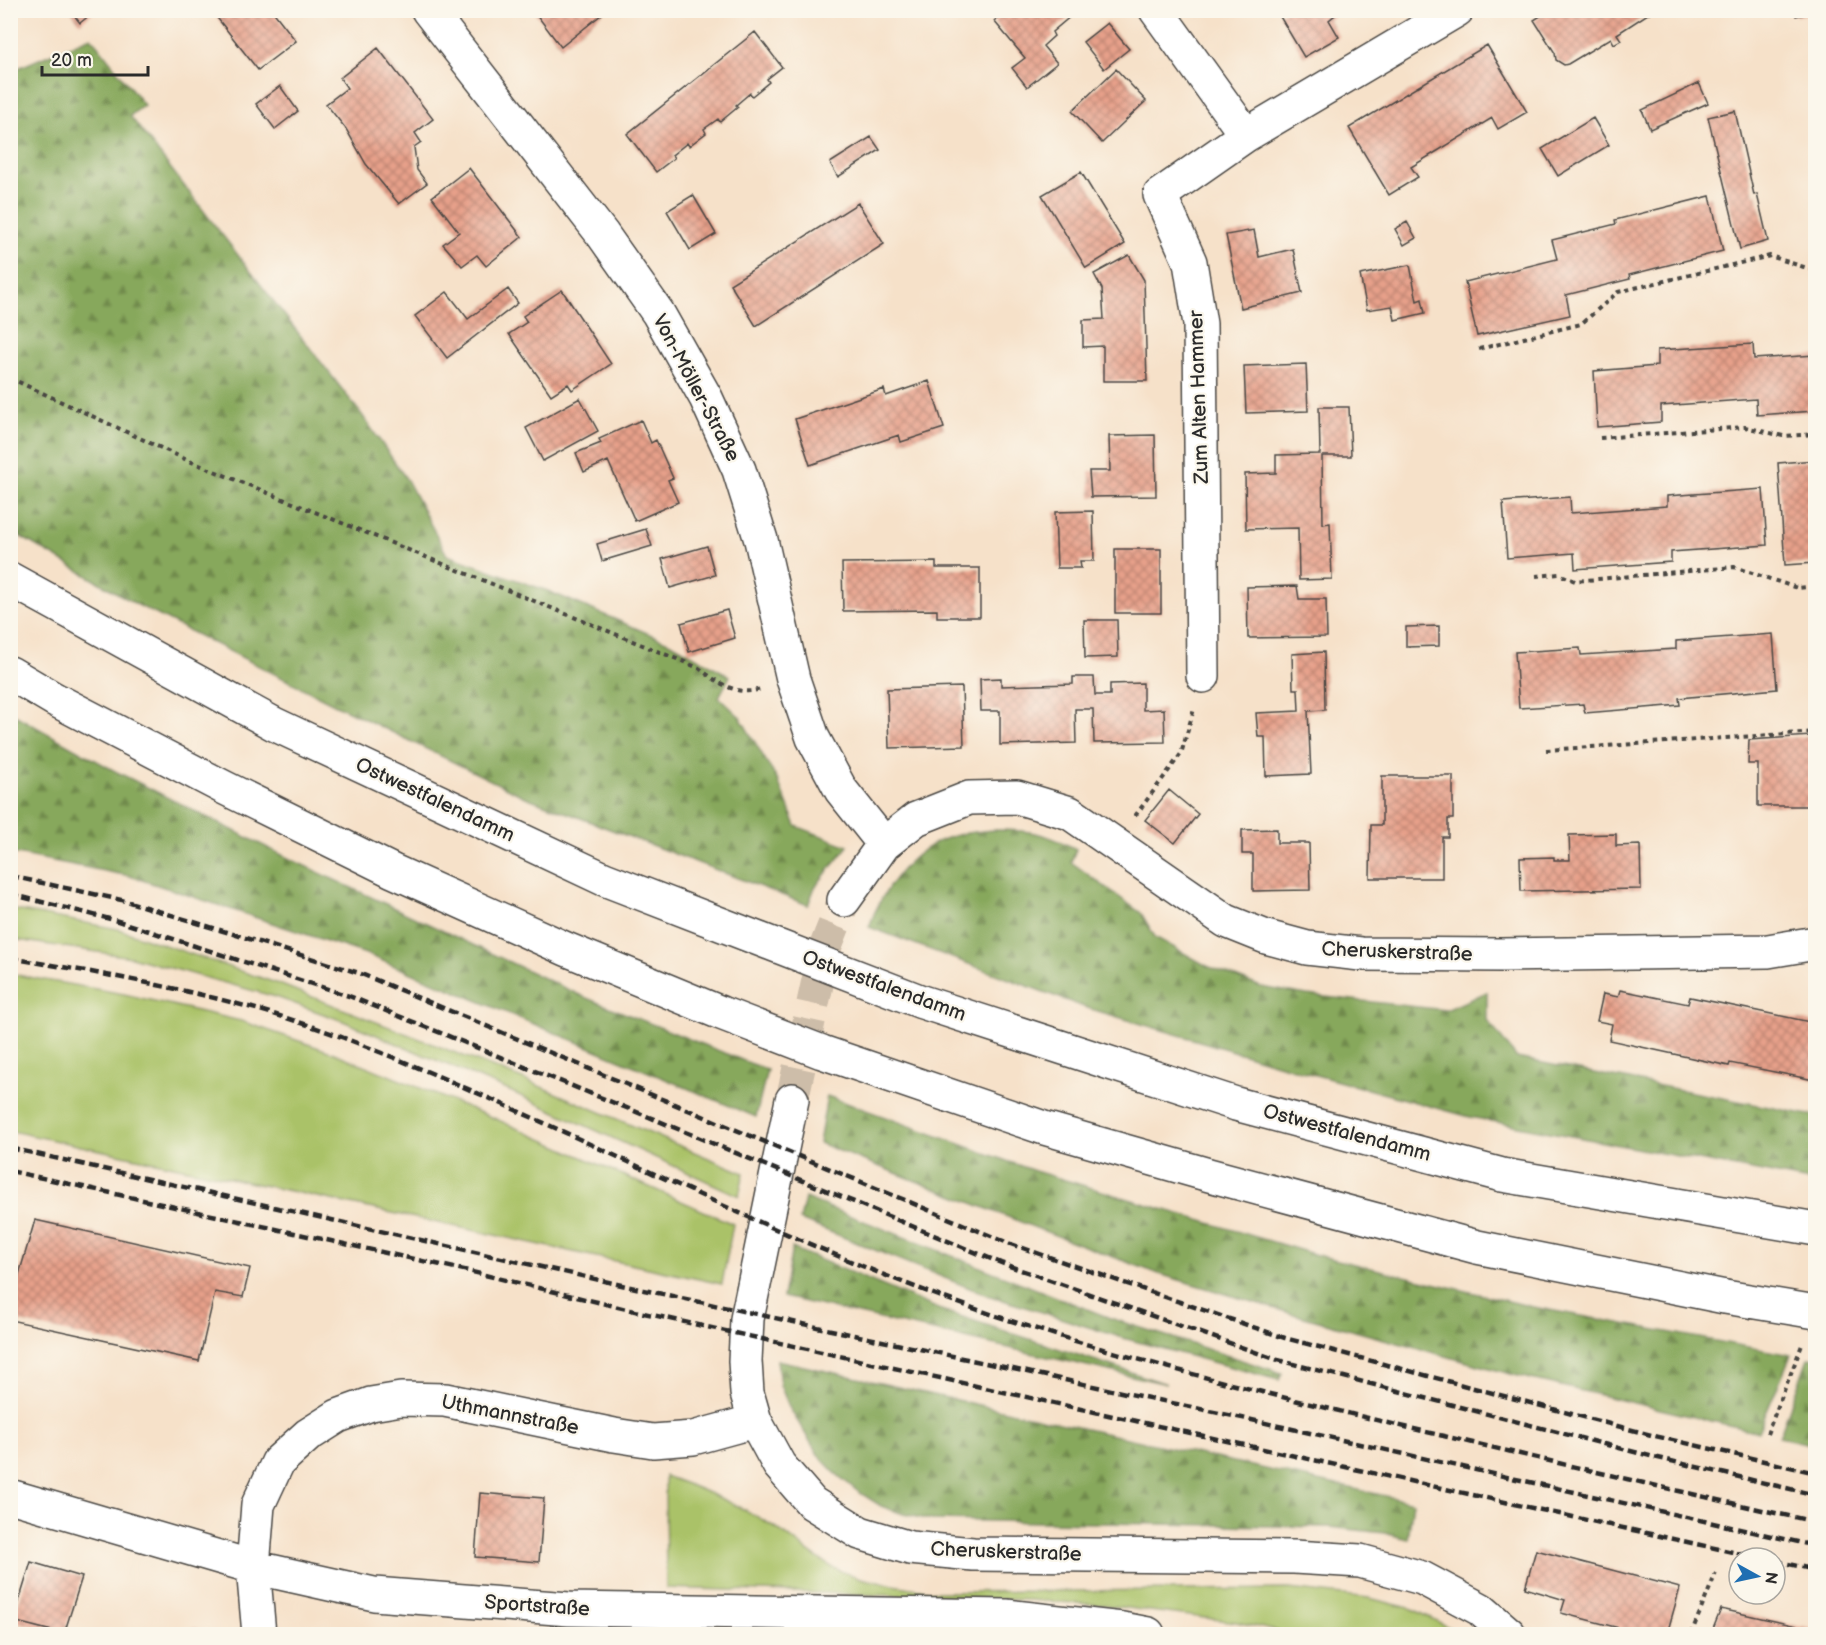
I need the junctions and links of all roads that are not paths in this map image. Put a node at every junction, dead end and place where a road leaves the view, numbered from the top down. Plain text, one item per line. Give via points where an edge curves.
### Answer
1 (428, 10) edge
2 (1156, 10) edge
3 (1457, 10) edge
4 (1246, 135) junction
5 (10, 579) edge
6 (10, 673) edge
7 (1203, 676) road end
8 (884, 844) junction
9 (844, 900) tunnel mouth
10 (1815, 944) edge
11 (792, 1100) tunnel mouth
12 (1815, 1229) edge
13 (1809, 1326) edge
14 (755, 1421) junction
15 (10, 1496) edge
16 (253, 1567) junction
17 (259, 1635) edge
18 (1148, 1635) edge
19 (1509, 1635) edge

1 - 8 main road, Von-Möller-Straße via 603,235 658,313 706,398 739,470 761,540 793,679 813,738 841,790
2 - 4 main road
3 - 4 main road, Zum Alten Hammer
4 - 7 main road, Zum Alten Hammer via 1160,195 1190,262 1200,324
5 - 12 main road, Ostwestfalendamm via 274,724 604,879 922,1002 1236,1104 1502,1175
6 - 13 main road, bridge via 223,788 393,871 566,949 822,1052 1044,1128 1209,1175 1478,1247 1725,1297
8 - 9 main road, Cheruskerstraße
8 - 10 main road, Cheruskerstraße via 916,819 969,798 1017,798 1070,813 1226,921 1307,948 1361,954 1502,955 1768,951
11 - 14 main road, Cheruskerstraße via 747,1319 744,1361
14 - 16 main road, Uthmannstraße via 693,1438 653,1441 445,1400 401,1399 371,1404 338,1416 308,1435 278,1462 258,1505
14 - 19 main road, Cheruskerstraße via 779,1465 812,1503 860,1533 910,1548 974,1554 1294,1557 1360,1562 1422,1578 1480,1609
15 - 16 main road, Sportstraße
16 - 17 main road, Uthmannstraße
16 - 18 main road, Sportstraße via 374,1594 569,1609 1006,1616

